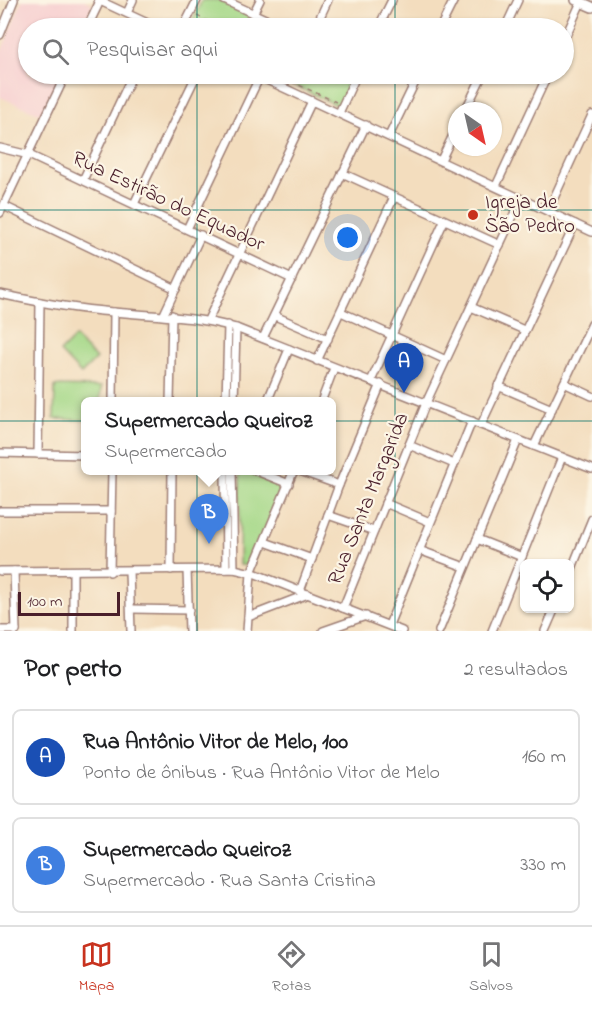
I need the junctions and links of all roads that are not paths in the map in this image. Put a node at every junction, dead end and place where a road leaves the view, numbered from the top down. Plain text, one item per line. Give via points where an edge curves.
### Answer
1 (14, 0) edge
2 (99, 0) edge
3 (133, 0) edge
4 (196, 0) edge
5 (224, 0) edge
6 (260, 0) edge
7 (328, 0) edge
8 (392, 0) edge
9 (454, 0) edge
10 (518, 0) edge
11 (579, 1) edge
12 (592, 8) edge
13 (127, 13) junction
14 (249, 14) junction
15 (91, 18) edge
16 (137, 18) edge
17 (188, 18) edge
18 (259, 18) edge
19 (320, 18) edge
20 (383, 18) edge
21 (445, 18) edge
22 (510, 18) edge
23 (572, 18) edge
24 (0, 34) edge
25 (61, 84) edge
26 (128, 84) edge
27 (192, 84) edge
28 (253, 84) edge
29 (276, 84) edge
30 (352, 84) edge
31 (414, 84) edge
32 (478, 84) edge
33 (543, 84) edge
34 (312, 101) junction
35 (469, 102) edge
36 (339, 113) junction
37 (592, 116) edge
38 (366, 126) junction
39 (389, 136) junction
40 (448, 146) edge
41 (0, 148) edge
42 (29, 155) junction
43 (441, 160) junction
44 (342, 173) junction
45 (83, 180) junction
46 (496, 186) junction
47 (394, 197) junction
48 (522, 199) junction
49 (135, 204) junction
50 (2, 210) edge
51 (548, 211) junction
52 (444, 221) junction
53 (575, 224) junction
54 (187, 229) junction
55 (592, 232) edge
56 (201, 236) junction
57 (500, 245) junction
58 (239, 253) junction
59 (292, 279) junction
60 (176, 289) junction
61 (0, 294) edge
62 (40, 302) junction
63 (471, 307) junction
64 (114, 312) junction
65 (341, 312) junction
66 (168, 315) junction
67 (275, 316) junction
68 (208, 320) junction
69 (592, 324) edge
70 (228, 326) junction
71 (236, 328) junction
72 (524, 330) junction
73 (393, 336) junction
74 (263, 338) junction
75 (328, 339) junction
76 (289, 349) junction
77 (446, 360) junction
78 (317, 361) junction
79 (334, 368) junction
80 (371, 381) junction
81 (564, 383) junction
82 (381, 384) junction
83 (498, 386) junction
84 (592, 396) edge
85 (113, 397) edge
86 (170, 397) edge
87 (226, 397) edge
88 (234, 397) edge
89 (269, 397) edge
90 (323, 397) edge
91 (426, 403) junction
92 (552, 409) junction
93 (472, 421) junction
94 (481, 425) junction
95 (518, 440) junction
96 (409, 445) junction
97 (534, 446) junction
98 (0, 453) edge
99 (38, 454) junction
100 (81, 455) edge
101 (562, 457) junction
102 (592, 459) edge
103 (454, 464) junction
104 (590, 468) edge
105 (112, 475) edge
106 (172, 475) edge
107 (225, 475) edge
108 (232, 475) edge
109 (236, 475) edge
110 (265, 475) edge
111 (293, 475) edge
112 (308, 475) edge
113 (289, 484) junction
114 (231, 485) junction
115 (339, 485) junction
116 (385, 503) junction
117 (0, 511) edge
118 (111, 511) junction
119 (328, 515) junction
120 (592, 519) edge
121 (430, 522) junction
122 (374, 531) junction
123 (477, 539) junction
124 (265, 542) junction
125 (419, 550) junction
126 (312, 558) junction
127 (522, 558) junction
128 (574, 563) edge
129 (465, 567) junction
130 (230, 569) junction
131 (171, 570) junction
132 (187, 570) junction
133 (0, 571) edge
134 (73, 571) junction
135 (129, 571) junction
136 (14, 572) junction
137 (110, 572) junction
138 (251, 573) junction
139 (300, 591) junction
140 (308, 594) junction
141 (343, 608) junction
142 (132, 609) junction
143 (189, 610) junction
144 (553, 613) edge
145 (366, 616) junction
146 (248, 617) junction
147 (389, 625) junction
148 (0, 630) edge
149 (15, 630) edge
150 (73, 631) edge
151 (131, 631) edge
152 (189, 631) edge
153 (247, 631) edge
154 (323, 631) edge
155 (402, 631) edge
156 (439, 631) edge
157 (492, 631) edge
158 (545, 631) edge

1 - 24 street
2 - 13 street
2 - 15 street
3 - 13 street
4 - 17 street
5 - 14 street
6 - 14 street
7 - 19 street
8 - 20 street
9 - 21 street
10 - 22 street
11 - 12 street
11 - 23 street
13 - 16 street
14 - 18 street
25 - 42 street
26 - 45 street
27 - 49 street
28 - 54 street
29 - 34 street
30 - 36 street
31 - 39 street
32 - 35 street
33 - 46 street
34 - 36 street
34 - 58 street
36 - 38 street
37 - 51 street
38 - 39 street
38 - 44 street
39 - 43 street
40 - 43 street
41 - 42 street, Rua Estirão do Equador
42 - 45 street, Rua Estirão do Equador
42 - 50 street
43 - 46 street
44 - 47 street
44 - 59 street
45 - 49 street, Rua Estirão do Equador
46 - 48 street
47 - 52 street
47 - 65 street
48 - 51 street
48 - 57 street, Rua Santa Margarida
49 - 54 street, Rua Estirão do Equador
50 - 60 street
51 - 53 street
52 - 57 street
52 - 73 street
53 - 55 street
53 - 72 street
54 - 56 street, Rua Estirão do Equador
56 - 58 street, Rua Estirão do Equador
56 - 60 street
57 - 63 street, Rua Santa Margarida
58 - 59 street, Rua Estirão do Equador
58 - 68 street
59 - 67 street
60 - 66 street
61 - 62 street
62 - 64 street
62 - 99 street
63 - 72 street
63 - 77 street, Rua Santa Margarida
64 - 66 street
64 - 85 street
65 - 73 street
65 - 75 street
66 - 68 street
66 - 86 street
67 - 74 street
67 - 75 street
68 - 70 street
69 - 81 street
70 - 71 street
70 - 87 street
71 - 74 street
71 - 88 street
72 - 83 street
73 - 77 street
73 - 80 street
74 - 76 street
75 - 78 street
76 - 78 street
76 - 89 street
77 - 91 street, Rua Santa Margarida
78 - 79 street
79 - 80 street
79 - 90 street
80 - 82 street
81 - 84 street
81 - 92 street
82 - 91 street
82 - 115 street
83 - 92 street
83 - 94 street
91 - 93 street
91 - 96 street, Rua Santa Margarida
92 - 97 street
93 - 94 street
93 - 103 street
94 - 95 street
95 - 97 street
95 - 123 street
96 - 103 street
96 - 116 street, Rua Santa Margarida
97 - 101 street
98 - 99 street
99 - 100 street
101 - 104 street
101 - 127 street
102 - 104 street
103 - 121 street
105 - 118 street
106 - 131 street
107 - 130 street
108 - 114 street
109 - 114 street
110 - 113 street
111 - 113 street
112 - 115 street
113 - 124 street
114 - 130 street
115 - 119 street
116 - 121 street
116 - 122 street, Rua Santa Margarida
117 - 118 street
118 - 137 street
119 - 122 street
119 - 126 street
120 - 128 street
121 - 125 street
122 - 141 street, Rua Santa Margarida
123 - 127 street
123 - 129 street
124 - 126 street
124 - 138 street
125 - 129 street
125 - 147 street
126 - 139 street
127 - 157 street
129 - 156 street
130 - 132 street
130 - 138 street
131 - 132 street
131 - 135 street
132 - 143 street
133 - 136 street
134 - 136 street
134 - 137 street
134 - 150 street
135 - 137 street
135 - 142 street
136 - 149 street
138 - 139 street
138 - 146 street
139 - 140 street
140 - 141 street
140 - 146 street
141 - 145 street
142 - 143 street
142 - 151 street
143 - 152 street
144 - 158 street
145 - 147 street
145 - 154 street
146 - 153 street
147 - 155 street
148 - 149 street

